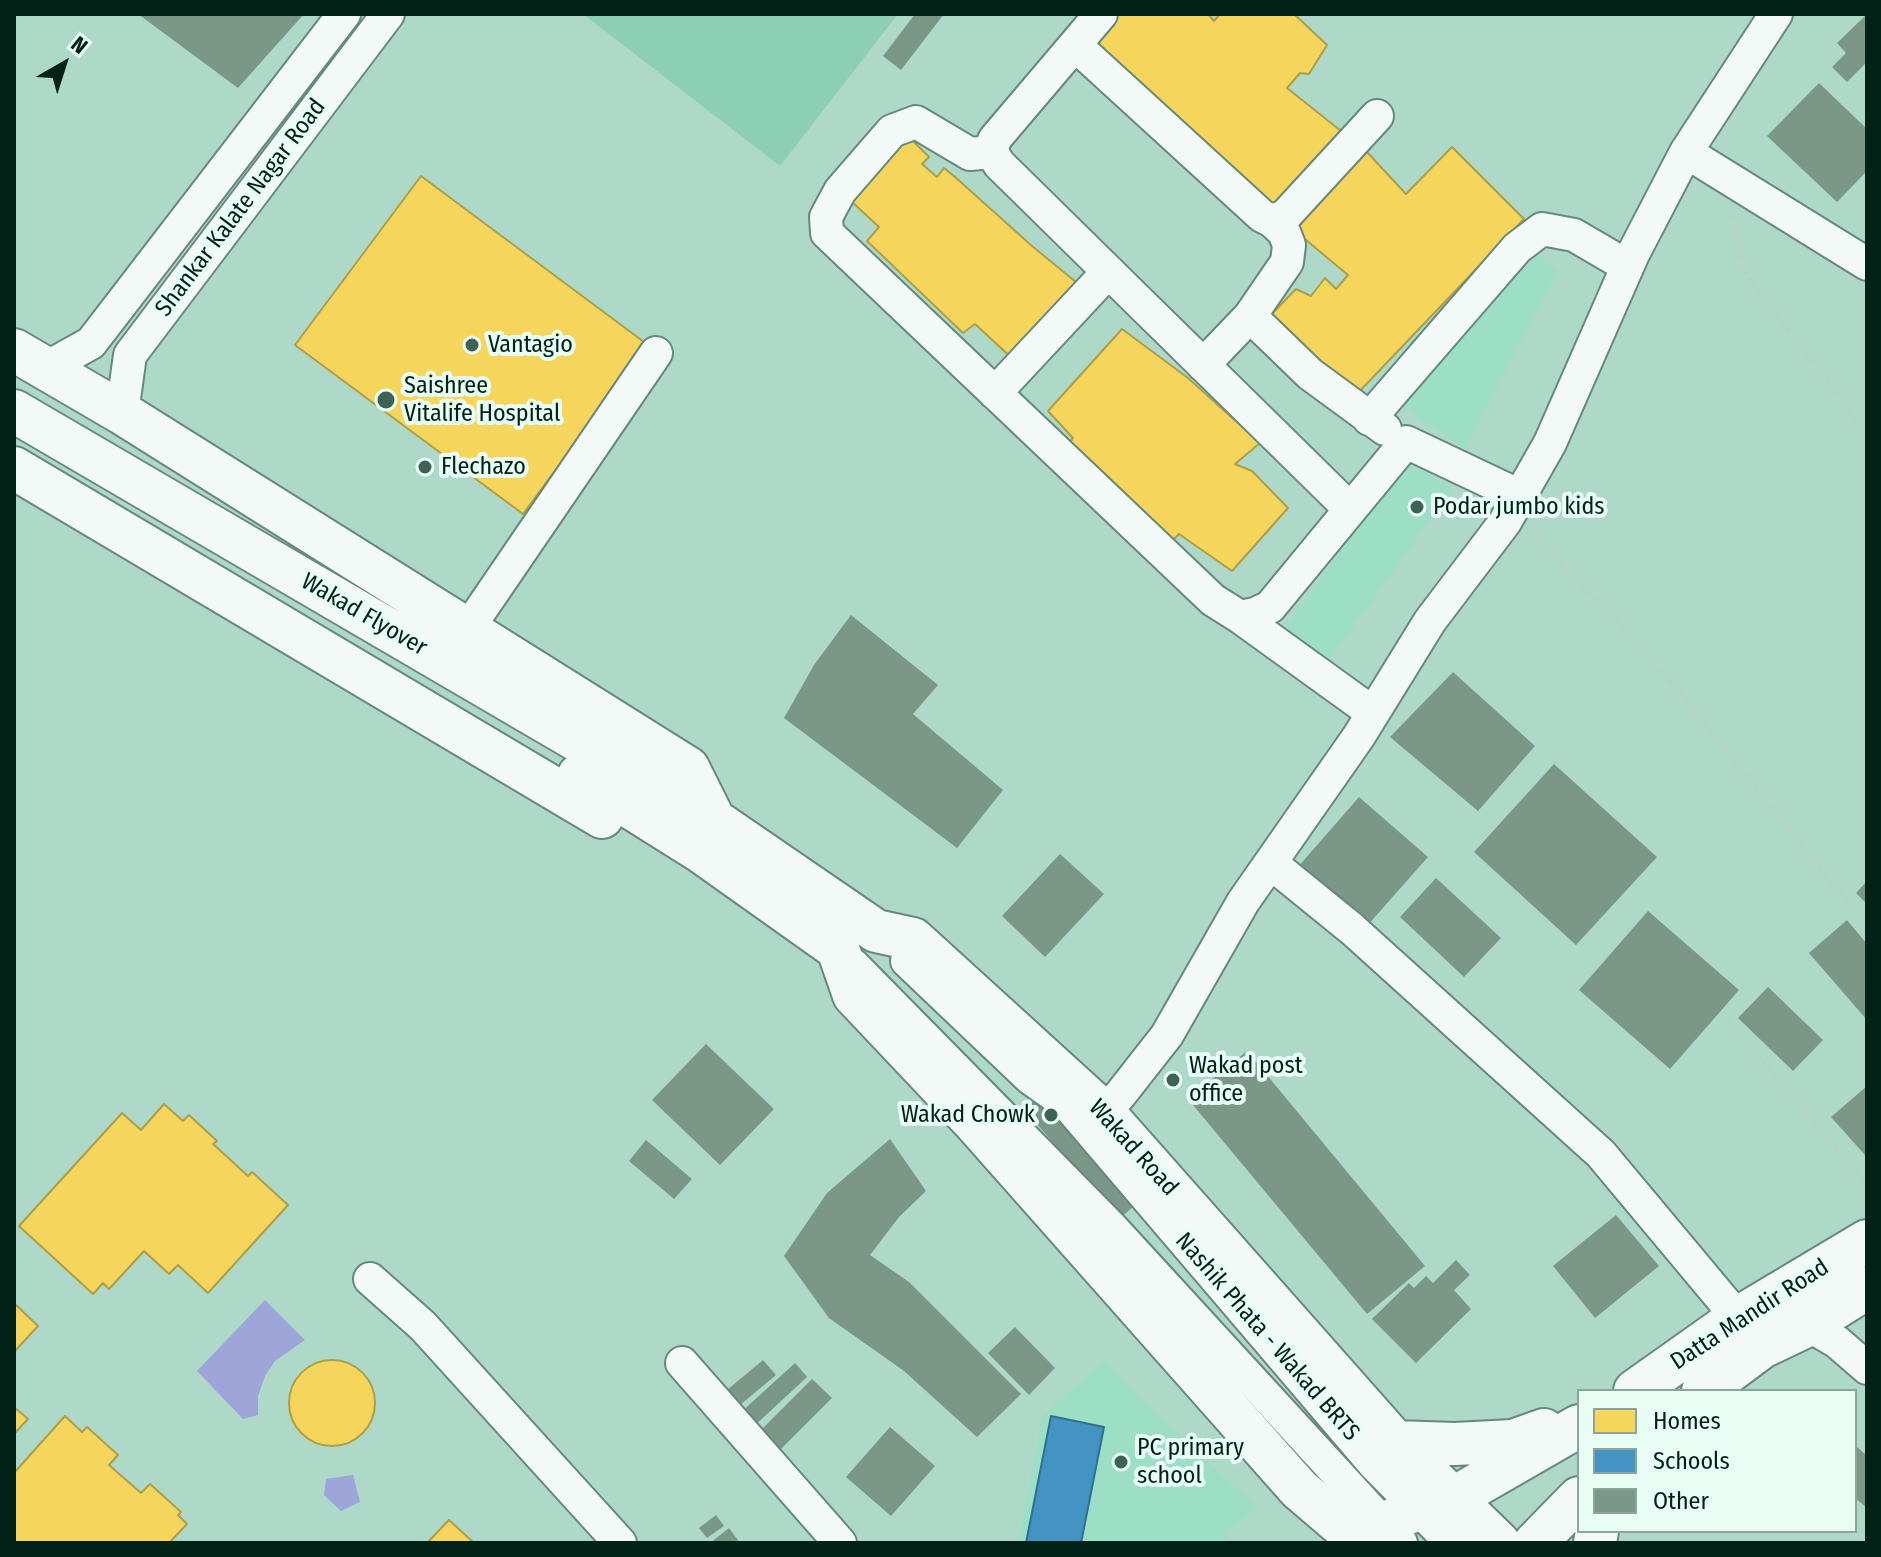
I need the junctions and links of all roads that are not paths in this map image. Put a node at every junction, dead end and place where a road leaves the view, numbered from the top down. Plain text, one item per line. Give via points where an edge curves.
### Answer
1 (344, 14) edge
2 (388, 14) edge
3 (1101, 14) edge
4 (1776, 14) edge
5 (1075, 45) junction
6 (1377, 116) dead end
7 (992, 152) junction
8 (1686, 152) junction
9 (1272, 221) junction
10 (1867, 264) edge
11 (1627, 266) junction
12 (1108, 272) junction
13 (1250, 316) junction
14 (656, 353) dead end
15 (30, 359) edge
16 (1203, 365) junction
17 (995, 393) junction
18 (14, 411) edge
19 (122, 413) junction
20 (1369, 419) junction
21 (14, 440) edge
22 (1406, 442) junction
23 (14, 468) edge
24 (1516, 502) junction
25 (1350, 509) junction
26 (1240, 617) junction
27 (467, 630) junction
28 (1373, 713) junction
29 (632, 790) junction
30 (707, 835) junction
31 (1272, 864) junction
32 (876, 931) junction
33 (1103, 1112) junction
34 (1867, 1241) edge
35 (370, 1279) dead end
36 (1867, 1288) edge
37 (1738, 1318) junction
38 (1808, 1325) junction
39 (682, 1363) dead end
40 (1867, 1368) edge
41 (1638, 1389) edge
42 (1706, 1389) edge
43 (1577, 1419) edge
44 (1577, 1427) edge
45 (1395, 1442) junction
46 (1577, 1500) edge
47 (1387, 1528) edge
48 (620, 1543) edge
49 (840, 1543) edge
50 (1452, 1543) edge
51 (1499, 1543) edge
52 (1535, 1543) edge

1 - 15 street, Shankar Kalate Nagar Road via 91,343
2 - 19 street, Shankar Kalate Nagar Road via 130,355
3 - 5 street
4 - 8 street
5 - 7 street via 994,140
5 - 9 street
6 - 9 street via 1285,216
7 - 12 street
7 - 17 street via 970,154 916,122 892,131 840,191 826,217 827,233
8 - 10 street
8 - 11 street
9 - 13 street via 1289,245 1287,262
11 - 20 street via 1574,235 1542,229 1517,248
11 - 24 street via 1550,443
12 - 16 street
12 - 17 street
13 - 16 street
13 - 20 street via 1310,374
14 - 27 street
15 - 19 main road
16 - 25 street
17 - 26 street via 1213,600
18 - 29 main road, Wakad Flyover
19 - 27 main road
20 - 22 street
21 - 29 main road, Wakad Flyover via 377,652
22 - 24 street
22 - 25 street
23 - 30 main road via 644,842
24 - 28 street via 1430,621
25 - 26 street via 1270,607
26 - 28 street
27 - 30 main road via 688,768
28 - 31 street
29 - 30 main road, Wakad Flyover
30 - 32 main road, Wakad Road
30 - 47 main road, Wakad Road via 838,949 854,995 975,1123 1299,1489
31 - 33 street via 1243,902 1167,1035
31 - 37 street via 1601,1154
32 - 33 main road, Wakad Road via 913,939
32 - 47 street, Nashik Phata - Wakad BRTS via 1030,1078 1068,1105 1375,1465
33 - 45 main road, Wakad Road
34 - 37 main road, Datta Mandir Road
35 - 48 street via 423,1326
36 - 38 main road, Datta Mandir Road
37 - 41 main road, Datta Mandir Road
38 - 40 street
38 - 42 main road, Datta Mandir Road via 1762,1347
39 - 49 street
43 - 45 main road via 1513,1441
44 - 47 main road
45 - 47 main road, Wakad Road
46 - 52 main road
47 - 50 street, Nashik Phata - Wakad BRTS
47 - 51 main road, Wakad Road

